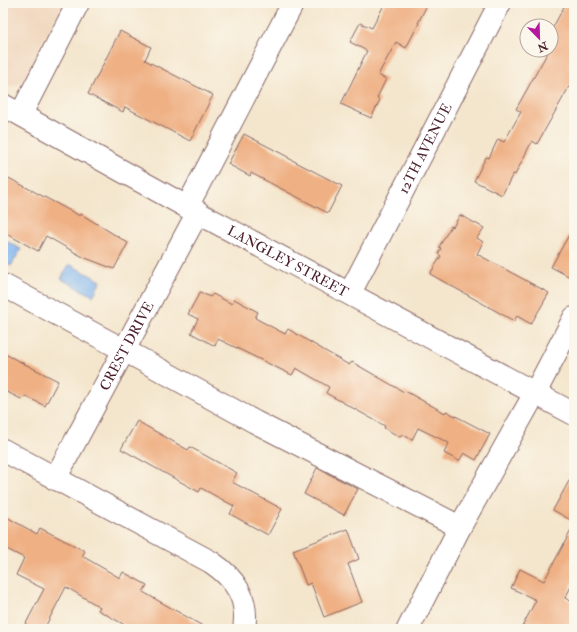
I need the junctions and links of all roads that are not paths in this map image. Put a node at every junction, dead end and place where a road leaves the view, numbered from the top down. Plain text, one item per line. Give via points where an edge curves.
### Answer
1 (78, 3) edge
2 (293, 3) edge
3 (500, 3) edge
4 (12, 110) edge
5 (192, 210) junction
6 (3, 285) edge
7 (350, 293) junction
8 (574, 318) edge
9 (124, 350) junction
10 (535, 393) junction
11 (574, 414) edge
12 (3, 450) edge
13 (56, 479) junction
14 (460, 527) junction
15 (244, 629) edge
16 (408, 629) edge

1 - 4 street
2 - 5 street, CREST DRIVE
3 - 7 street, 12TH AVENUE
4 - 5 street, LANGLEY STREET
5 - 7 street, LANGLEY STREET
5 - 9 street, CREST DRIVE
6 - 9 street
7 - 10 street, LANGLEY STREET
8 - 10 street
9 - 13 street, CREST DRIVE
9 - 14 street via 255,422
10 - 11 street, LANGLEY STREET
10 - 14 street
12 - 13 street
13 - 15 street via 220,568 240,592 246,613
14 - 16 street

